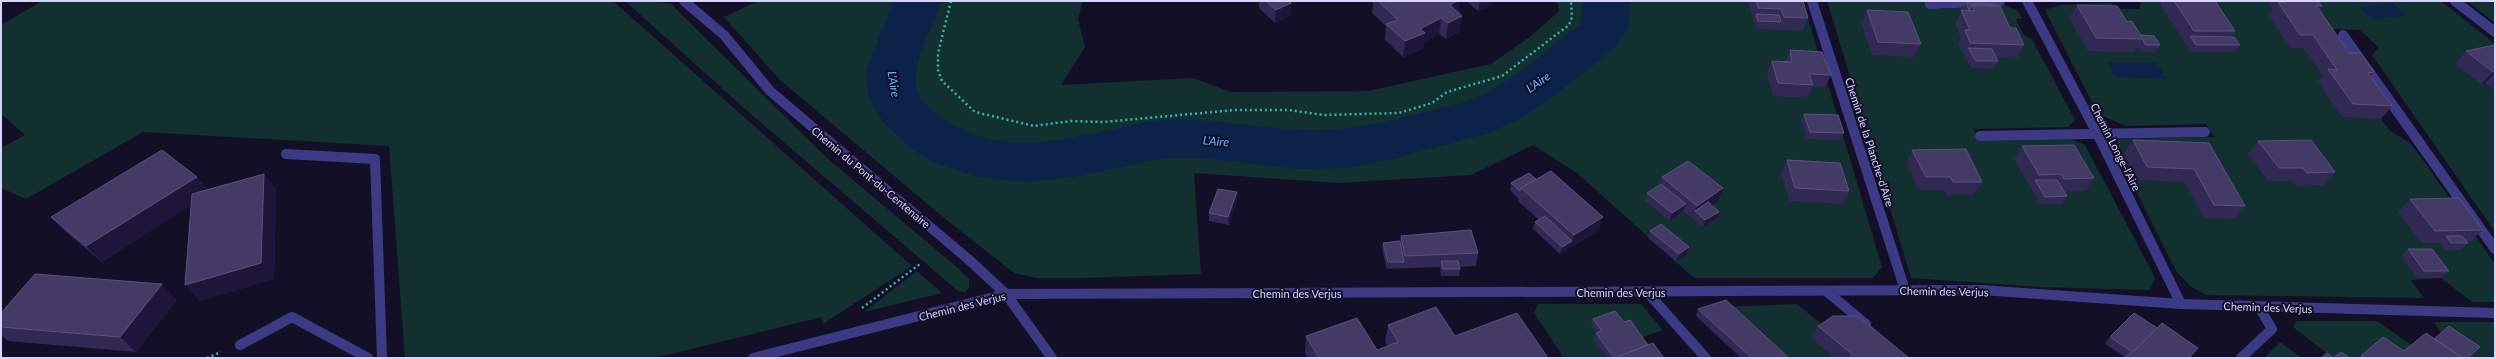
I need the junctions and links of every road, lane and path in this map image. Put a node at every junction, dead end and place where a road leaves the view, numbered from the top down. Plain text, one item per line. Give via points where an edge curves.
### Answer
1 (684, 1) edge
2 (951, 1) edge
3 (1571, 1) edge
4 (1812, 1) edge
5 (2000, 1) edge
6 (2027, 1) edge
7 (2455, 1) edge
8 (1930, 4) dead end
9 (2495, 32) edge
10 (2343, 35) dead end
11 (2204, 132) dead end
12 (2097, 134) junction
13 (1980, 136) dead end
14 (286, 154) dead end
15 (2495, 249) edge
16 (920, 264) dead end
17 (1904, 290) junction
18 (1826, 291) junction
19 (1647, 292) junction
20 (1006, 294) junction
21 (2181, 304) junction
22 (2259, 307) junction
23 (859, 310) dead end
24 (2495, 313) edge
25 (1872, 329) edge
26 (240, 345) dead end
27 (368, 358) edge
28 (382, 358) edge
29 (753, 358) edge
30 (1052, 358) edge
31 (1706, 358) edge
32 (2241, 358) edge

1 - 20 street, Chemin du Pont-du-Centenaire via 724,35 770,91
2 - 3 path via 938,53 938,70 942,81 976,112 1034,126 1071,121 1103,122 1235,110 1289,110 1323,115 1399,113 1432,103 1447,92 1502,76 1569,25 1572,17
4 - 17 street, Chemin de la Planche-d'Aire
5 - 8 street
6 - 12 street, Chemin Longe-l'Aire
7 - 9 street
10 - 15 street
11 - 12 street
12 - 13 street
12 - 21 street, Chemin Longe-l'Aire
14 - 28 street via 375,159
16 - 23 path
17 - 18 street, Chemin des Verjus
17 - 21 street, Chemin des Verjus via 1982,290
18 - 19 street, Chemin des Verjus
18 - 25 street
19 - 20 street, Chemin des Verjus
19 - 31 street
20 - 29 street, Chemin des Verjus
20 - 30 street, Chemin du Pont-du-Centenaire
21 - 22 street, Chemin des Verjus
22 - 24 street, Chemin des Verjus
22 - 32 street via 2272,329
26 - 27 street via 292,318

